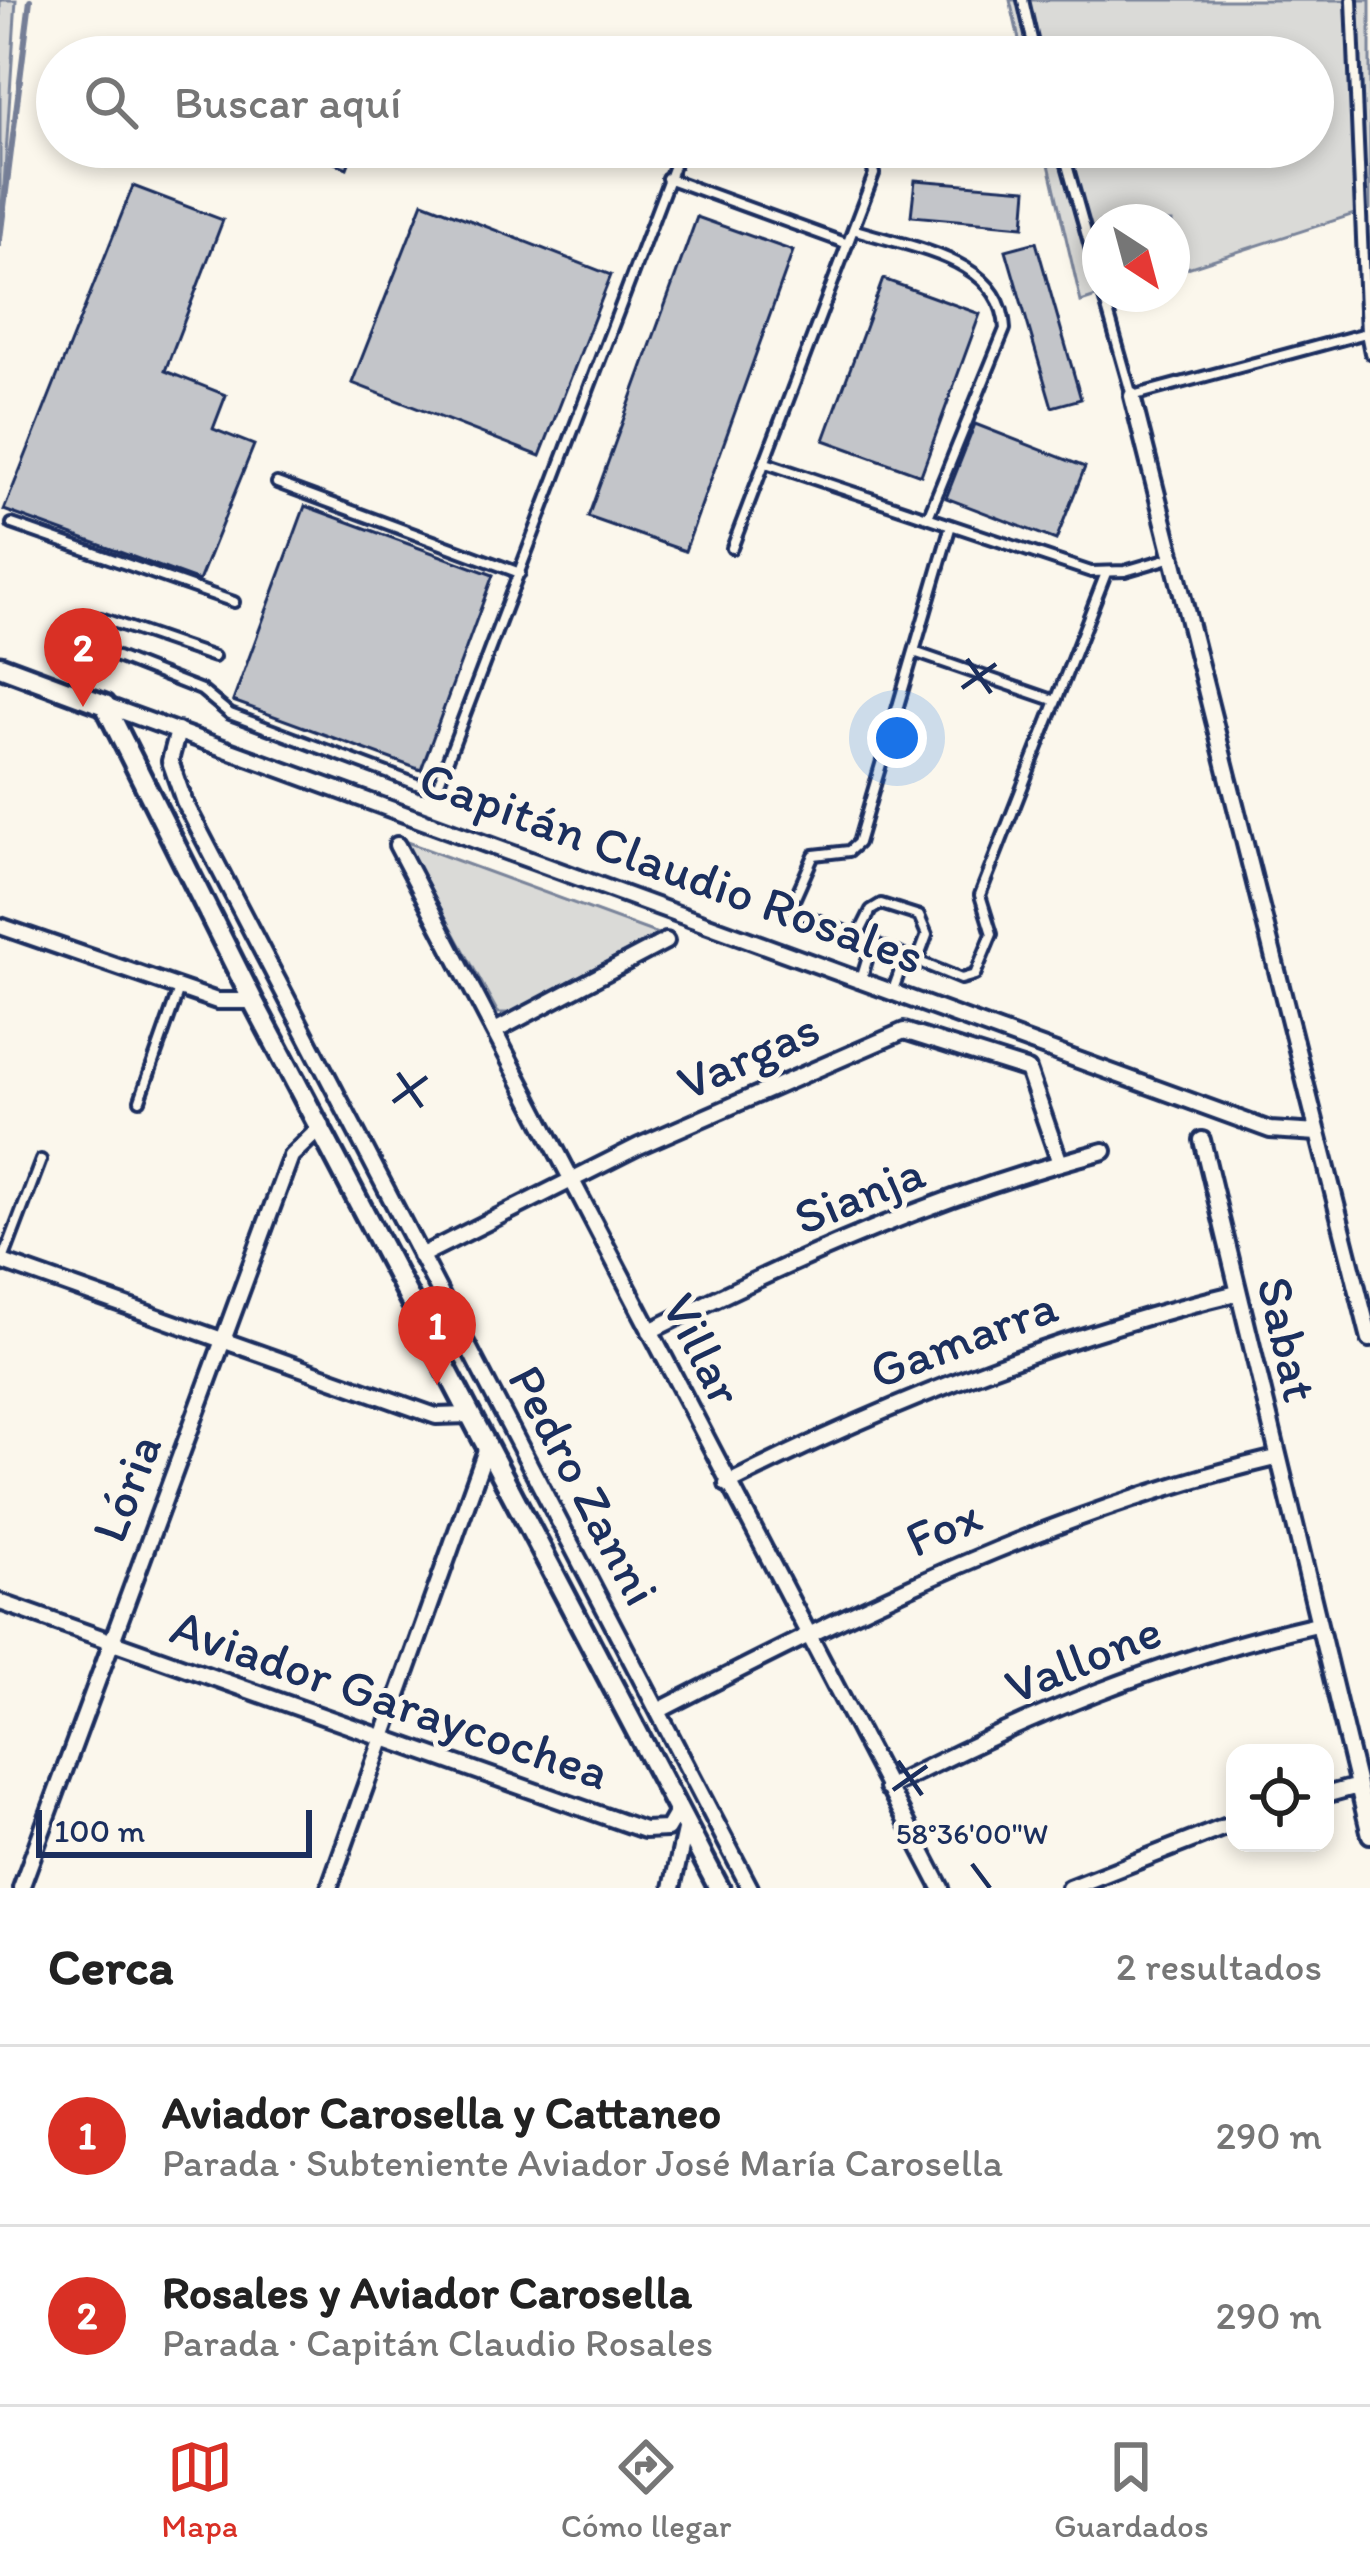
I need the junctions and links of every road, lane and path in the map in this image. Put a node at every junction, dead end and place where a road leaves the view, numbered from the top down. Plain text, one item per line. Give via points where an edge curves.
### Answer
1 (1022, 0) edge
2 (1352, 0) edge
3 (1031, 36) edge
4 (672, 168) edge
5 (874, 168) edge
6 (1067, 168) edge
7 (667, 178) junction
8 (1082, 220) edge
9 (853, 229) junction
10 (848, 244) junction
11 (1108, 312) edge
12 (1366, 333) junction
13 (1370, 353) edge
14 (1132, 396) junction
15 (766, 463) junction
16 (277, 484) dead end
17 (928, 517) junction
18 (12, 524) dead end
19 (951, 525) junction
20 (732, 548) dead end
21 (1174, 556) junction
22 (520, 573) junction
23 (1106, 573) junction
24 (234, 602) dead end
25 (914, 652) junction
26 (214, 657) dead end
27 (0, 666) edge
28 (1056, 701) junction
29 (105, 705) junction
30 (178, 731) junction
31 (397, 845) dead end
32 (0, 926) edge
33 (857, 938) junction
34 (666, 941) dead end
35 (872, 944) junction
36 (904, 957) junction
37 (917, 962) junction
38 (861, 980) junction
39 (179, 988) junction
40 (892, 992) junction
41 (253, 1001) junction
42 (495, 1031) junction
43 (140, 1100) dead end
44 (322, 1126) junction
45 (1318, 1132) junction
46 (1202, 1140) dead end
47 (1104, 1151) dead end
48 (41, 1160) dead end
49 (1060, 1163) junction
50 (570, 1178) junction
51 (420, 1256) junction
52 (1, 1261) edge
53 (1237, 1293) junction
54 (650, 1331) junction
55 (1370, 1340) edge
56 (223, 1341) junction
57 (470, 1415) junction
58 (488, 1444) junction
59 (1276, 1458) junction
60 (727, 1484) junction
61 (0, 1602) edge
62 (1317, 1624) junction
63 (805, 1636) junction
64 (110, 1643) junction
65 (658, 1712) junction
66 (383, 1739) junction
67 (1358, 1786) junction
68 (887, 1788) junction
69 (1334, 1793) edge
70 (682, 1818) junction
71 (1226, 1827) edge
72 (1370, 1835) edge
73 (21, 1888) edge
74 (329, 1888) edge
75 (672, 1888) edge
76 (718, 1888) edge
77 (750, 1888) edge
78 (941, 1888) edge
79 (1069, 1888) edge

1 - 3 lane
2 - 12 lane
4 - 7 lane
5 - 9 lane
6 - 8 lane
7 - 10 lane
7 - 22 lane
9 - 10 lane
9 - 17 lane via 978,272 1004,314 1005,329
10 - 15 lane
11 - 14 lane
12 - 13 lane
12 - 14 lane
14 - 21 street
15 - 17 lane
15 - 20 lane
16 - 22 lane
17 - 19 lane
18 - 24 lane
19 - 23 lane
19 - 25 lane
21 - 23 lane
21 - 45 street
22 - 26 lane via 445,776 430,788 230,714 201,690 84,644 76,623 100,618
23 - 28 lane
25 - 28 lane
25 - 33 lane via 858,843 814,855 790,909
27 - 29 street, Capitán Claudio Rosales
28 - 37 lane via 980,895 992,934 975,975 961,979
29 - 30 street, Capitán Claudio Rosales
29 - 41 street
30 - 38 street, Capitán Claudio Rosales
30 - 51 street, Pedro Zanni via 170,761 184,800
31 - 42 street, Villar
32 - 39 street
33 - 35 lane
33 - 37 lane via 875,906 919,916 927,935
34 - 42 street
35 - 36 lane
35 - 38 lane
36 - 37 lane
36 - 40 lane
38 - 40 street, Capitán Claudio Rosales
39 - 41 street via 218,1001
39 - 43 lane
40 - 45 street, Capitán Claudio Rosales via 1270,1130
41 - 44 street
42 - 50 street, Villar
44 - 56 street, Lória via 291,1156
44 - 57 street
45 - 55 street
46 - 53 street, Sabat
47 - 49 street, Sianja
48 - 52 lane
49 - 50 street, Vargas via 1028,1070 904,1031
49 - 54 street, Sianja via 854,1235
50 - 51 street, Vargas
50 - 54 street, Villar
51 - 65 street, Pedro Zanni
52 - 56 street
53 - 59 street, Sabat
53 - 60 street, Gamarra via 1012,1357
54 - 60 street, Villar
56 - 57 street via 436,1416
56 - 64 street, Lória
57 - 58 street
58 - 66 street
58 - 70 street
59 - 62 street, Sabat
59 - 63 street, Fox via 1036,1531
60 - 63 street, Villar
61 - 64 street, Aviador Garaycochea
62 - 67 street, Sabat
62 - 68 street, Vallone via 1112,1685
63 - 65 street, Fox
63 - 68 street, Villar
64 - 66 street, Aviador Garaycochea
64 - 73 street, Lória
65 - 77 street, Pedro Zanni
66 - 70 street, Aviador Garaycochea via 644,1830
66 - 74 street
67 - 69 street
67 - 72 street, Sabat
68 - 78 street, Villar
70 - 75 street
70 - 76 street
71 - 79 street

